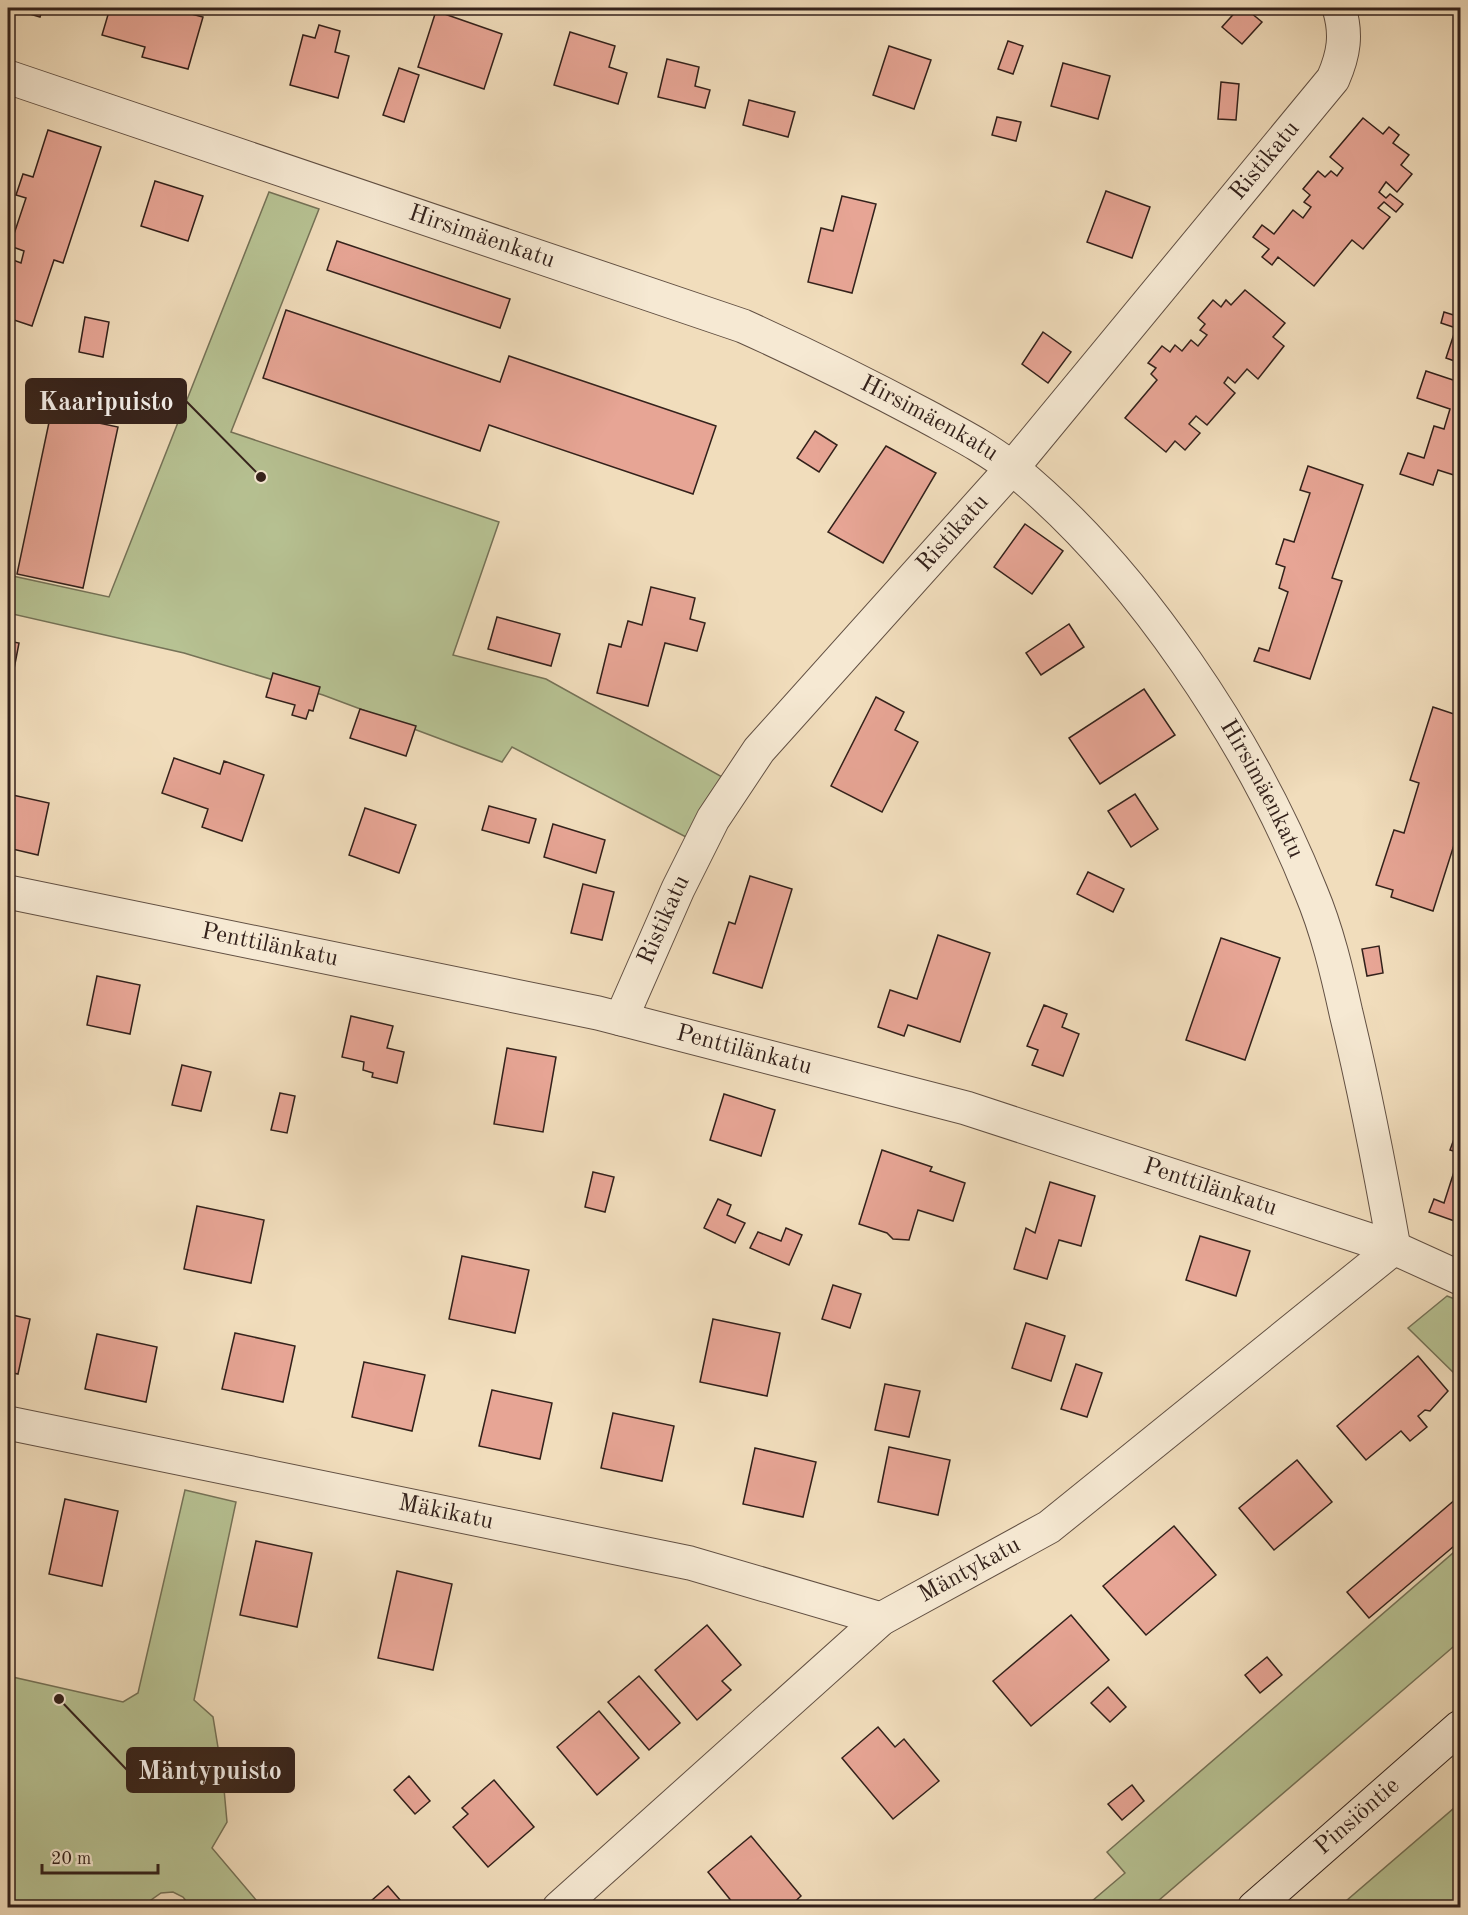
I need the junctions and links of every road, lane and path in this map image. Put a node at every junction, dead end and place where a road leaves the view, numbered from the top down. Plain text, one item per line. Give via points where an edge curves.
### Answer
1 (1339, 8) edge
2 (8, 77) edge
3 (1012, 468) junction
4 (8, 892) edge
5 (621, 1019) junction
6 (1394, 1248) junction
7 (1461, 1278) edge
8 (8, 1423) edge
9 (881, 1618) junction
10 (1461, 1727) edge
11 (559, 1908) edge
12 (1254, 1908) edge

1 - 3 street, Ristikatu via 1346,37 1333,79
2 - 3 street, Hirsimäenkatu via 743,326 843,371
3 - 5 street, Ristikatu via 759,750 703,839
3 - 6 street, Hirsimäenkatu via 1110,563 1202,688 1251,766 1312,893 1336,971 1368,1103
4 - 5 street, Penttilänkatu
5 - 6 street, Penttilänkatu via 966,1108
6 - 7 street, Penttilänkatu
6 - 9 street, Mäntykatu via 1048,1527
8 - 9 street, Mäkikatu via 690,1563
9 - 11 street, Mäntykatu
10 - 12 street, Pinsiöntie

